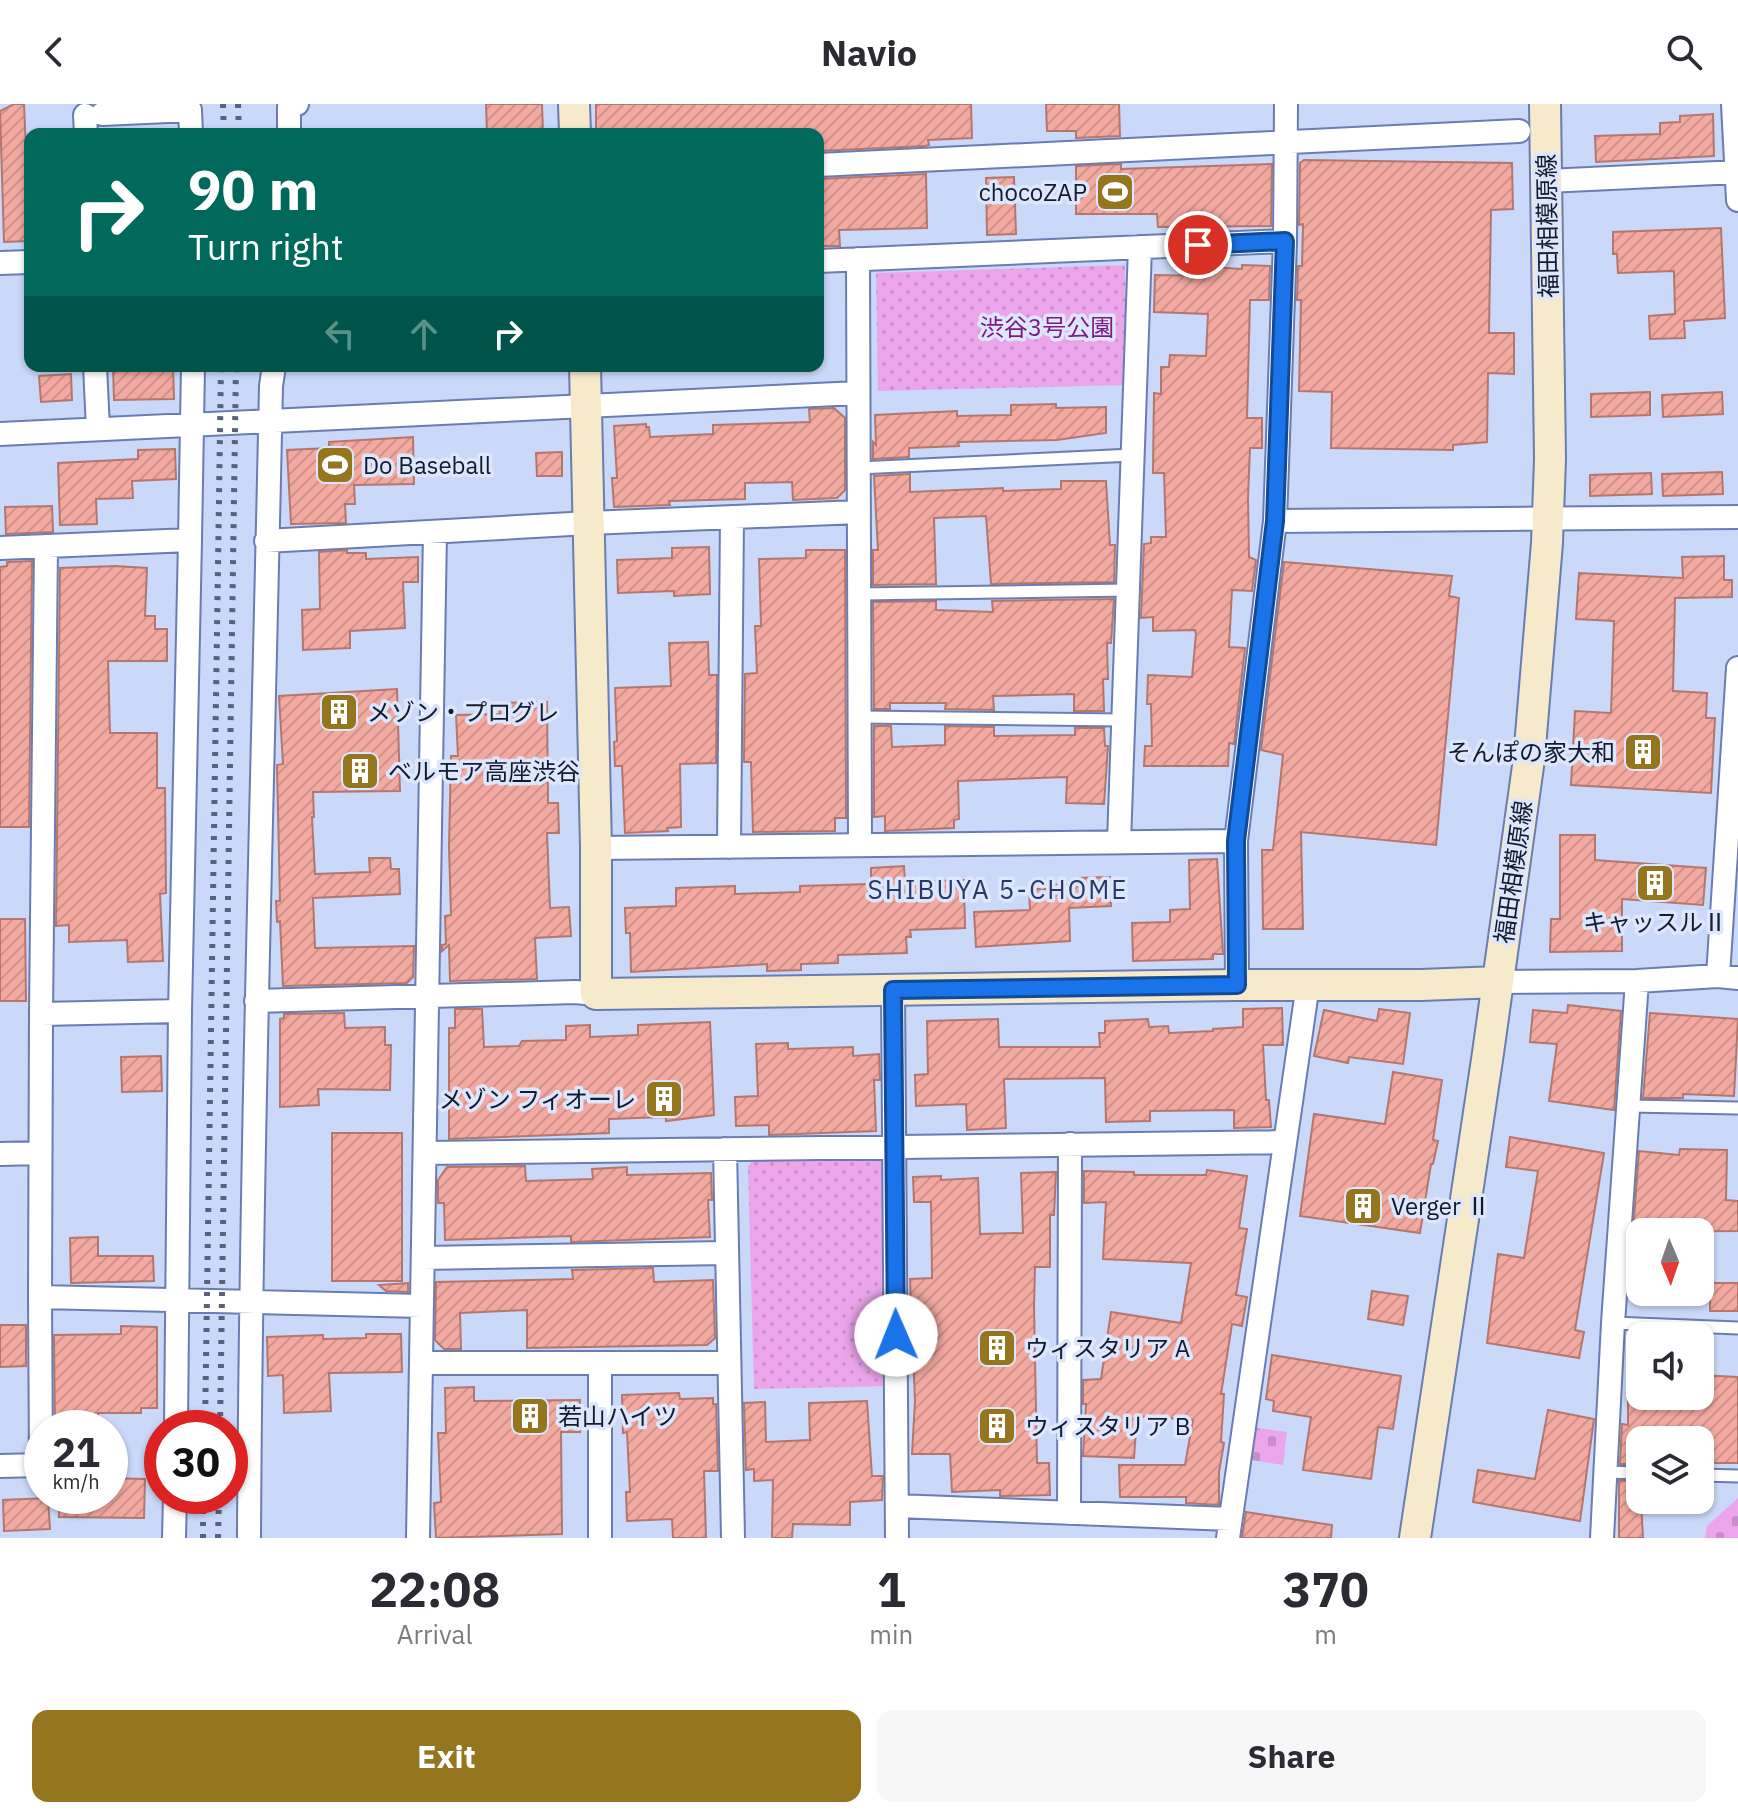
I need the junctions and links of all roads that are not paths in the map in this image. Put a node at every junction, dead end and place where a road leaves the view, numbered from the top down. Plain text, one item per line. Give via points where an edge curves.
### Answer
1 (297, 104) edge
2 (574, 104) edge
3 (1286, 104) edge
4 (1545, 104) edge
5 (1733, 104) edge
6 (91, 121) edge
7 (191, 128) edge
8 (289, 128) edge
9 (575, 128) edge
10 (1519, 131) dead end
11 (1286, 143) junction
12 (824, 165) edge
13 (1737, 172) edge
14 (1547, 181) junction
15 (1738, 200) edge
16 (1285, 241) junction
17 (1140, 247) junction
18 (858, 259) junction
19 (824, 261) edge
20 (24, 262) edge
21 (0, 263) edge
22 (95, 372) edge
23 (193, 372) edge
24 (274, 372) edge
25 (585, 372) edge
26 (858, 393) junction
27 (586, 406) junction
28 (270, 422) junction
29 (193, 425) junction
30 (98, 429) junction
31 (0, 434) edge
32 (1133, 455) junction
33 (858, 468) junction
34 (858, 512) junction
35 (732, 517) junction
36 (1546, 517) junction
37 (1738, 517) edge
38 (1275, 521) junction
39 (589, 523) junction
40 (435, 532) junction
41 (190, 540) junction
42 (266, 541) junction
43 (46, 546) junction
44 (0, 548) edge
45 (1128, 590) junction
46 (859, 594) junction
47 (1738, 668) edge
48 (1738, 677) edge
49 (859, 717) junction
50 (1123, 720) junction
51 (1733, 810) edge
52 (1236, 841) junction
53 (1119, 842) junction
54 (860, 845) junction
55 (729, 847) junction
56 (596, 848) junction
57 (1728, 977) edge
58 (1637, 981) junction
59 (1498, 982) junction
60 (1308, 984) junction
61 (1237, 985) junction
62 (893, 990) junction
63 (596, 994) junction
64 (429, 998) junction
65 (256, 1001) junction
66 (180, 1011) junction
67 (41, 1014) junction
68 (1628, 1106) junction
69 (1738, 1108) edge
70 (1285, 1142) junction
71 (1070, 1144) junction
72 (895, 1147) junction
73 (725, 1149) junction
74 (40, 1153) junction
75 (425, 1153) junction
76 (0, 1154) edge
77 (727, 1253) junction
78 (423, 1258) junction
79 (40, 1297) junction
80 (176, 1301) junction
81 (251, 1302) junction
82 (422, 1306) junction
83 (1613, 1323) junction
84 (1738, 1328) edge
85 (421, 1363) junction
86 (600, 1363) junction
87 (729, 1363) junction
88 (176, 1410) edge
89 (0, 1466) edge
90 (1606, 1472) junction
91 (1626, 1473) edge
92 (1714, 1475) edge
93 (1738, 1476) edge
94 (897, 1506) junction
95 (1069, 1513) junction
96 (175, 1514) edge
97 (1229, 1529) edge
98 (174, 1538) edge
99 (249, 1538) edge
100 (418, 1538) edge
101 (600, 1538) edge
102 (733, 1538) edge
103 (897, 1538) edge
104 (1415, 1538) edge
105 (1602, 1538) edge

1 - 8 street via 289,107
2 - 9 street
3 - 11 street
4 - 14 street, 福田相模原線
5 - 13 street
6 - 7 street via 190,110
10 - 11 street
11 - 12 street
11 - 16 street
13 - 14 street
13 - 15 street
14 - 36 street, 福田相模原線
16 - 17 street
16 - 38 street
17 - 18 street
17 - 32 street
18 - 19 street
18 - 26 street
20 - 21 street
22 - 30 street
23 - 29 street
24 - 28 street
25 - 27 street
26 - 27 street
26 - 33 street
27 - 28 street
27 - 39 street
28 - 29 street
28 - 42 street
29 - 30 street
29 - 41 street
30 - 31 street
32 - 33 lane
32 - 45 street
33 - 34 street
34 - 35 street
34 - 46 street
35 - 39 street
35 - 55 street
36 - 37 street
36 - 38 street
36 - 59 street, 福田相模原線 via 1529,759
38 - 52 street
39 - 40 street
39 - 56 street
40 - 42 street
40 - 64 street
41 - 43 street
41 - 66 street
42 - 65 street
43 - 44 street
43 - 67 street
45 - 46 lane
45 - 50 street
46 - 49 street
47 - 48 street
48 - 51 street
49 - 50 lane
49 - 54 street
50 - 53 street
51 - 57 street
52 - 53 street
52 - 61 street
53 - 54 street
54 - 55 street
55 - 56 street
56 - 63 street
57 - 58 street
58 - 59 street
58 - 68 street
59 - 60 street
59 - 104 street, 福田相模原線
60 - 61 street
60 - 70 street
61 - 62 street
62 - 63 street
62 - 72 street
63 - 64 street
64 - 65 street
64 - 75 street
65 - 81 street
66 - 67 street
66 - 80 street
67 - 74 street
68 - 69 lane
68 - 83 street
70 - 71 street
70 - 97 street
71 - 72 street
71 - 95 street
72 - 73 street
72 - 94 street
73 - 75 street
73 - 77 street
74 - 76 street
74 - 79 street
75 - 78 street
77 - 78 street
77 - 87 street
78 - 82 street
79 - 80 street
79 - 89 street via 41,1465
80 - 81 street
80 - 88 street
81 - 82 street
81 - 99 street
82 - 85 street
83 - 84 lane
83 - 90 street
85 - 86 street
85 - 100 street
86 - 87 street
86 - 101 street
87 - 102 street
90 - 91 lane
90 - 105 street
92 - 93 lane
94 - 95 street
94 - 103 street
95 - 97 street
96 - 98 street

